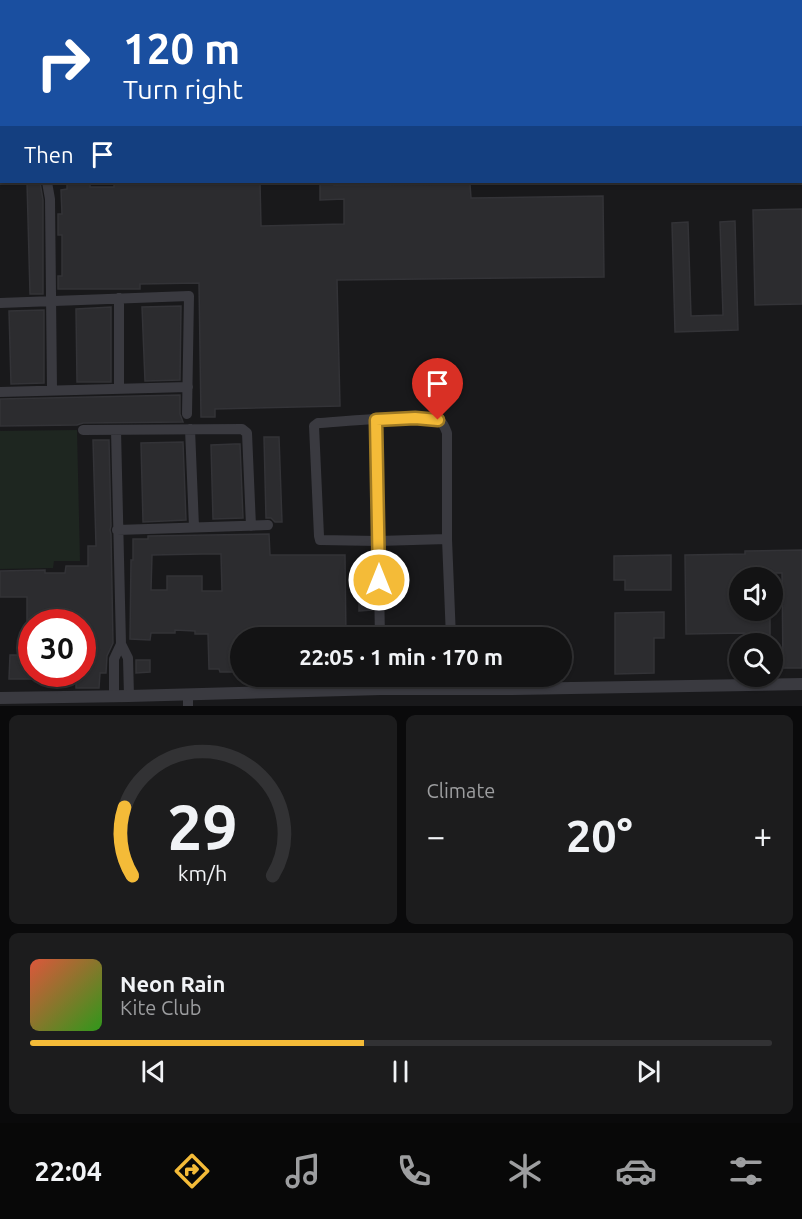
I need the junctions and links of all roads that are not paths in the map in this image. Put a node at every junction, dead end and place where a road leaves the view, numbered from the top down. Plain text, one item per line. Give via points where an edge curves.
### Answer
1 (47, 183) edge
2 (55, 183) edge
3 (50, 199) junction
4 (119, 298) junction
5 (51, 301) junction
6 (0, 303) edge
7 (188, 387) junction
8 (119, 389) junction
9 (52, 390) junction
10 (0, 392) edge
11 (187, 414) dead end
12 (376, 420) junction
13 (190, 429) junction
14 (83, 430) dead end
15 (116, 430) junction
16 (251, 525) junction
17 (268, 525) dead end
18 (194, 527) junction
19 (117, 530) junction
20 (447, 539) junction
21 (378, 541) junction
22 (380, 627) edge
23 (451, 627) edge
24 (121, 644) junction
25 (572, 683) edge
26 (802, 684) edge
27 (336, 687) edge
28 (114, 696) junction
29 (129, 696) junction
30 (0, 698) edge
31 (188, 700) edge

1 - 3 street
2 - 3 street
3 - 5 street
4 - 5 street
4 - 7 street via 189,296
4 - 8 street
5 - 6 street
5 - 9 street
7 - 8 street
7 - 11 street
8 - 9 street
9 - 10 street
12 - 20 street via 415,418 438,420 445,425
12 - 21 street
12 - 21 street via 318,423 314,431 320,540
13 - 15 street
13 - 16 street via 242,429 248,433
13 - 18 street
14 - 15 street
15 - 19 street
16 - 17 street
16 - 18 street
18 - 19 street
19 - 24 street
20 - 21 street
20 - 23 street
21 - 22 street
24 - 28 street via 114,659
24 - 29 street via 128,658
25 - 26 street
27 - 31 street
28 - 29 street
28 - 30 street
29 - 31 street

